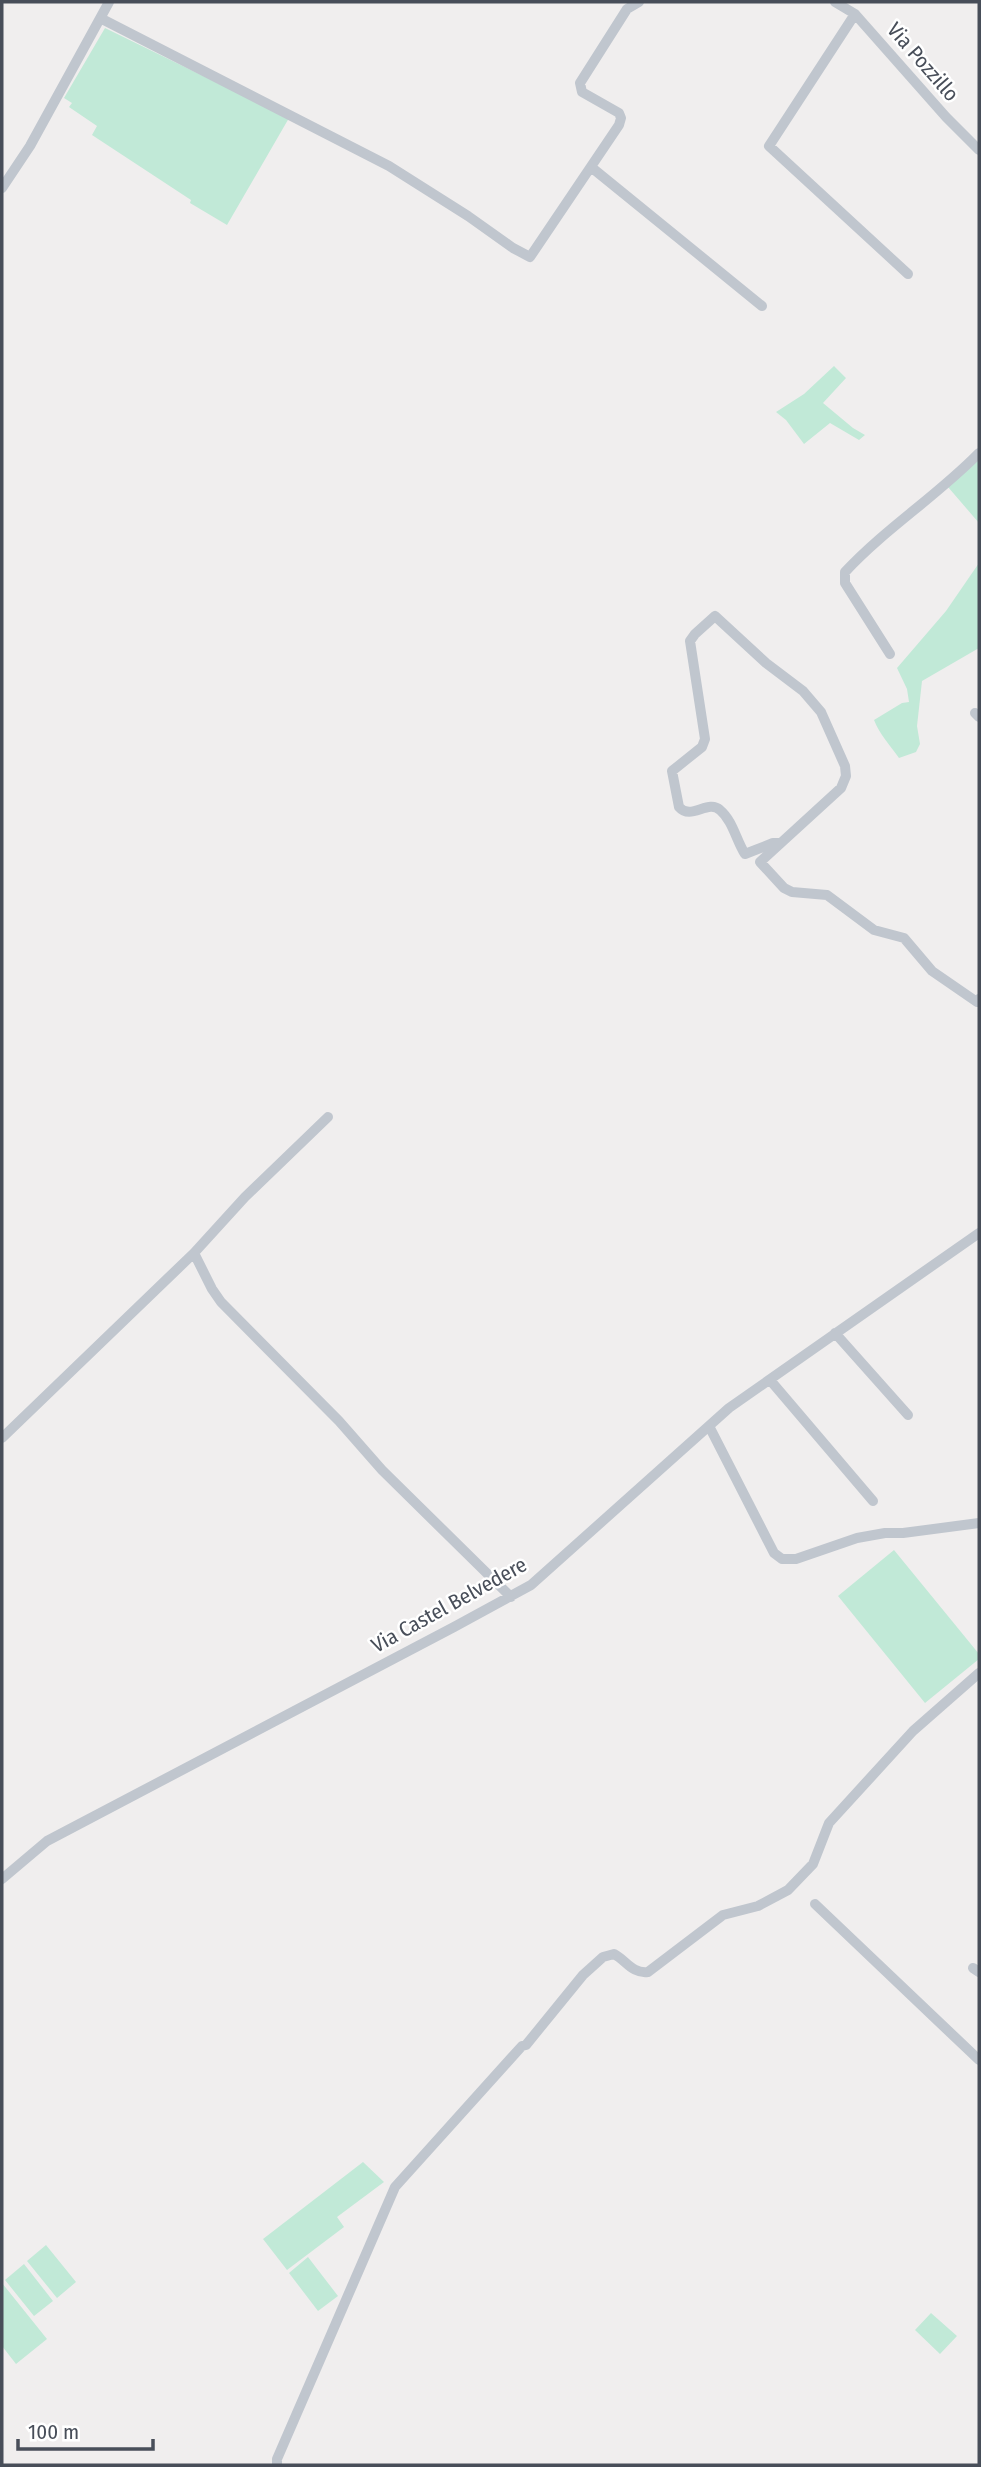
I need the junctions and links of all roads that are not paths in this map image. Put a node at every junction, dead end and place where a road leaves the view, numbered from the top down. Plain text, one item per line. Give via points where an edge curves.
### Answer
1 (109, 2) edge
2 (639, 2) edge
3 (835, 2) edge
4 (855, 14) junction
5 (102, 19) junction
6 (979, 150) edge
7 (591, 167) junction
8 (2, 188) edge
9 (908, 274) dead end
10 (762, 306) dead end
11 (979, 453) edge
12 (890, 654) dead end
13 (779, 843) junction
14 (979, 999) edge
15 (328, 1117) dead end
16 (979, 1233) edge
17 (194, 1253) junction
18 (835, 1333) junction
19 (770, 1380) junction
20 (908, 1415) dead end
21 (709, 1426) junction
22 (2, 1438) edge
23 (873, 1501) dead end
24 (979, 1523) edge
25 (511, 1597) junction
26 (979, 1673) edge
27 (2, 1879) edge
28 (815, 1904) dead end
29 (979, 2060) edge
30 (277, 2465) edge

1 - 5 street
2 - 7 street via 627,9 580,83 582,92 614,109 621,118
3 - 4 street, Via Pozzillo
4 - 6 street, Via Pozzillo
4 - 9 street via 769,146
5 - 7 street via 388,166 530,257
5 - 8 street
7 - 10 street
11 - 12 street via 845,572 845,583
13 - 13 street via 841,788 845,766 814,702 715,616 690,641 705,739 702,747 672,771 679,807 688,813 708,808 721,811 745,854
13 - 14 street via 760,862 783,888 827,895 874,930 904,938 932,971 977,1002
15 - 17 street
16 - 18 street, Via Castel Belvedere
17 - 22 street
17 - 25 street via 221,1302
18 - 19 street, Via Castel Belvedere
18 - 20 street
19 - 21 street, Via Castel Belvedere
19 - 23 street
21 - 24 street via 774,1553 782,1559 796,1559 885,1532
21 - 25 street, Via Castel Belvedere via 553,1567
25 - 27 street, Via Castel Belvedere via 47,1841
26 - 30 street via 913,1731 829,1822 813,1864 789,1890 758,1906 723,1915 648,1972 631,1968 614,1954 603,1957 583,1975 526,2045 396,2187
28 - 29 street

